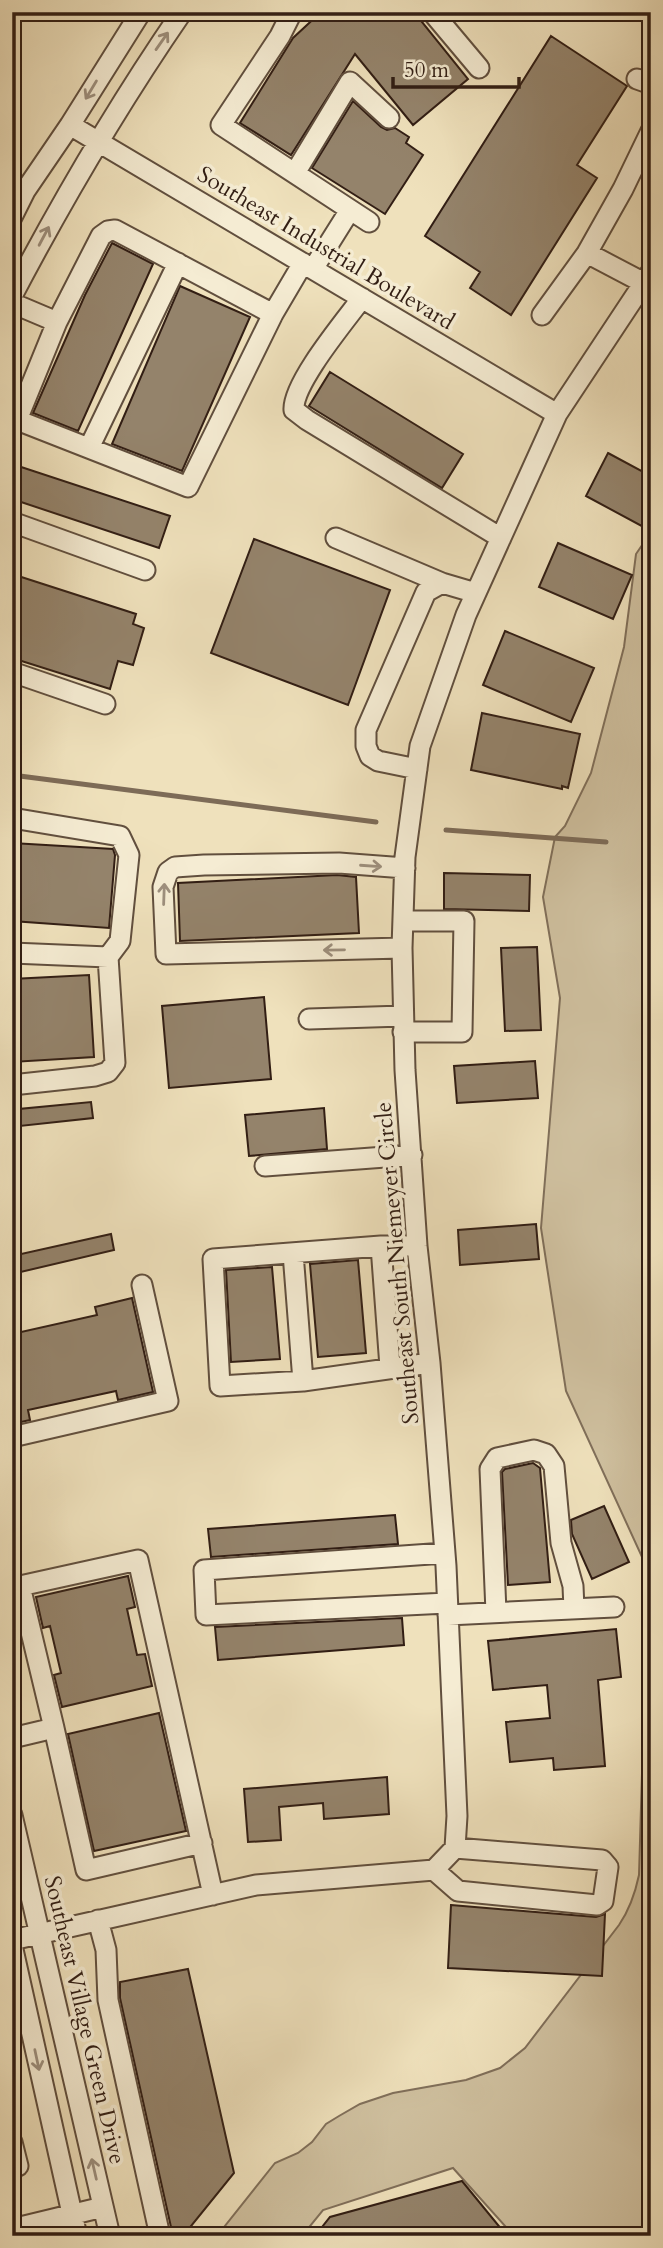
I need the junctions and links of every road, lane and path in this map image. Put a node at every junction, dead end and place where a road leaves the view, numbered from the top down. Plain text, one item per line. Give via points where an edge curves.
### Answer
1 (141, 12) edge
2 (182, 12) edge
3 (432, 12) edge
4 (288, 15) edge
5 (479, 68) dead end
6 (389, 118) dead end
7 (70, 125) junction
8 (651, 131) edge
9 (98, 141) junction
10 (295, 173) junction
11 (350, 210) junction
12 (12, 217) edge
13 (369, 222) dead end
14 (587, 253) junction
15 (178, 263) junction
16 (308, 266) junction
17 (648, 277) edge
18 (12, 296) edge
19 (362, 298) junction
20 (12, 303) edge
21 (273, 314) junction
22 (542, 315) dead end
23 (57, 322) junction
24 (557, 414) junction
25 (89, 448) junction
26 (12, 522) edge
27 (336, 538) dead end
28 (500, 538) junction
29 (145, 570) dead end
30 (442, 583) junction
31 (476, 593) junction
32 (12, 672) edge
33 (105, 704) dead end
34 (417, 769) junction
35 (12, 818) edge
36 (405, 868) junction
37 (403, 921) junction
38 (402, 948) junction
39 (12, 953) edge
40 (108, 957) junction
41 (309, 1019) dead end
42 (403, 1024) junction
43 (12, 1085) edge
44 (412, 1155) junction
45 (265, 1167) dead end
46 (381, 1246) junction
47 (417, 1246) junction
48 (293, 1253) junction
49 (142, 1285) dead end
50 (430, 1363) junction
51 (390, 1367) junction
52 (303, 1381) junction
53 (12, 1437) edge
54 (445, 1553) junction
55 (614, 1607) dead end
56 (448, 1609) junction
57 (574, 1609) junction
58 (496, 1612) junction
59 (54, 1728) junction
60 (12, 1738) edge
61 (12, 1815) edge
62 (202, 1843) junction
63 (455, 1848) junction
64 (434, 1870) junction
65 (213, 1895) junction
66 (98, 1920) junction
67 (39, 1934) junction
68 (12, 1943) edge
69 (12, 2142) edge
70 (12, 2168) edge
71 (103, 2207) junction
72 (72, 2214) junction
73 (12, 2229) edge
74 (77, 2236) edge
75 (110, 2236) edge
76 (160, 2236) edge

1 -> 7 street
9 -> 2 street
3 - 5 street
4 - 10 street via 221,125
6 - 10 street via 350,82
7 - 9 street, Southeast Industrial Boulevard
7 - 12 street
8 - 14 street
9 - 16 street, Southeast Industrial Boulevard
18 -> 9 street
10 - 11 street
11 - 13 street
11 - 16 street
14 - 17 street
14 - 22 street
15 - 21 street
15 - 23 street via 116,230 108,231 101,236
15 - 25 street
16 - 19 street, Southeast Industrial Boulevard
16 - 21 street
17 - 24 street, Southeast South Niemeyer Circle
19 - 24 street, Southeast Industrial Boulevard
19 - 28 street via 301,385 294,410
20 - 23 street
21 - 25 street via 188,487
23 - 25 street via 17,420
24 - 28 street, Southeast South Niemeyer Circle
26 - 29 street
27 - 30 street
28 - 31 street, Southeast South Niemeyer Circle
30 - 31 street
30 - 34 street via 426,592 366,730 370,756
31 - 34 street, Southeast South Niemeyer Circle via 420,746
32 - 33 street
34 - 36 street, Southeast South Niemeyer Circle
35 - 40 street via 120,836 130,855 120,941
36 - 37 street, Southeast South Niemeyer Circle
38 -> 36 street via 166,954 163,887 175,867 339,863
37 - 38 street, Southeast South Niemeyer Circle
37 - 42 street via 464,921 463,1032
38 - 42 street, Southeast South Niemeyer Circle
39 - 40 street
40 - 43 street via 115,1063 108,1072 95,1076
41 - 42 street
42 - 44 street, Southeast South Niemeyer Circle
44 - 45 street
44 - 47 street, Southeast South Niemeyer Circle
46 - 47 street
46 - 48 street
46 - 51 street
47 - 50 street, Southeast South Niemeyer Circle
48 - 52 street
48 - 52 street via 213,1259 220,1386
49 - 53 street via 168,1401
50 - 51 street
50 - 54 street, Southeast South Niemeyer Circle
51 - 52 street
54 - 56 street, Southeast South Niemeyer Circle
54 - 56 street via 204,1570 206,1615
55 - 57 street
56 - 58 street
56 - 63 street, Southeast South Niemeyer Circle
57 - 58 street
57 - 58 street via 561,1543 554,1466 546,1454 534,1450 497,1458 490,1469
59 - 60 street
59 - 62 street via 86,1870
59 - 62 street via 20,1586 138,1560
61 - 67 street, Southeast Village Green Drive
62 - 65 street
63 - 64 street
63 - 64 street via 602,1860 608,1867 603,1901 597,1905 458,1891
64 - 65 street via 256,1885
65 - 66 street
66 - 67 street
66 - 76 street via 106,1950 108,2000
67 - 68 street
71 -> 67 street, Southeast Village Green Drive
68 -> 72 street
69 - 70 street via 18,2166
71 - 72 street
71 - 75 street, Southeast Village Green Drive
72 - 73 street
72 - 74 street

